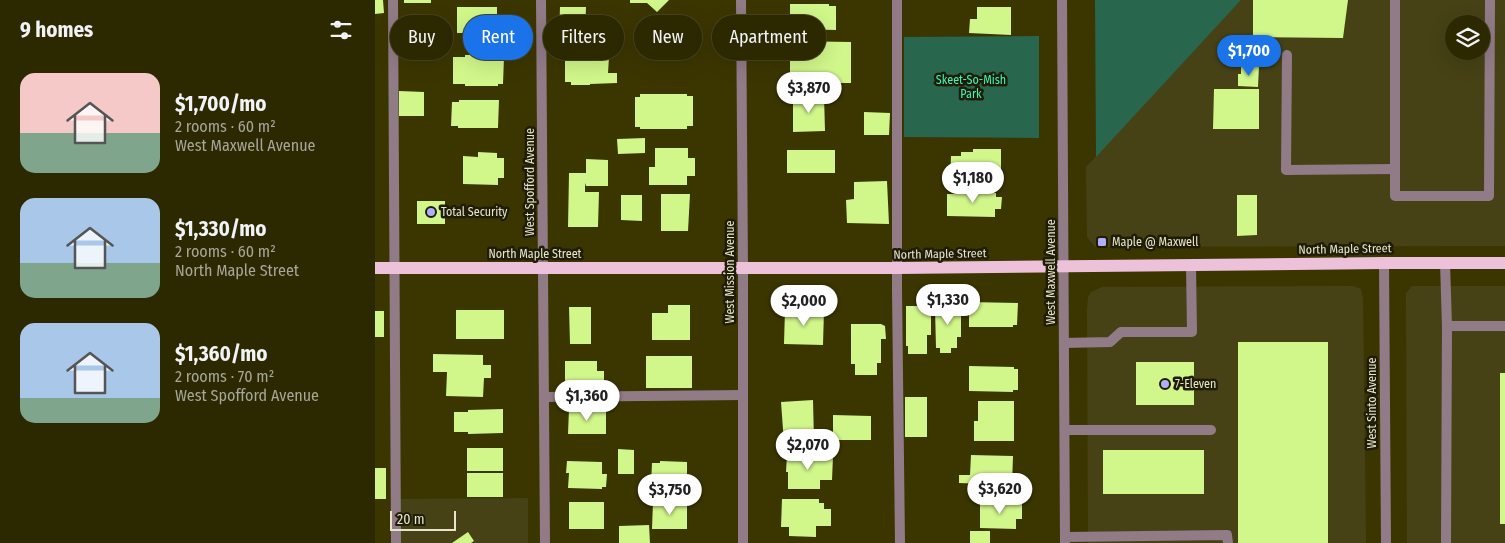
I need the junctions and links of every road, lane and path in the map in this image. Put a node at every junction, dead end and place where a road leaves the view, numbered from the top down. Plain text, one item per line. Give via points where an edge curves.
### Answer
1 (393, 0) edge
2 (541, 0) edge
3 (741, 0) edge
4 (897, 0) edge
5 (1062, 0) edge
6 (1395, 0) edge
7 (1490, 0) edge
8 (1287, 55) dead end
9 (1395, 169) junction
10 (1384, 262) junction
11 (1445, 263) junction
12 (1505, 263) edge
13 (1191, 265) junction
14 (1063, 267) junction
15 (375, 268) edge
16 (394, 268) junction
17 (543, 268) junction
18 (743, 268) junction
19 (897, 268) junction
20 (1447, 326) junction
21 (1505, 326) edge
22 (1064, 343) junction
23 (743, 395) junction
24 (544, 397) junction
25 (1065, 430) junction
26 (1211, 430) dead end
27 (1065, 540) edge
28 (396, 543) edge
29 (545, 543) edge
30 (743, 543) edge
31 (900, 543) edge
32 (1228, 543) edge
33 (1386, 543) edge
34 (1446, 543) edge

1 - 16 street
2 - 17 street, West Spofford Avenue
3 - 18 street, West Mission Avenue
4 - 19 street
5 - 14 street, West Maxwell Avenue
6 - 9 street
7 - 9 street via 1489,196 1395,196
8 - 9 street via 1286,170
10 - 11 main road, North Maple Street
10 - 13 main road, North Maple Street
10 - 33 street, West Sinto Avenue
11 - 12 main road, North Maple Street
11 - 20 street
13 - 14 main road, North Maple Street
13 - 22 street via 1192,332 1121,332 1109,342
14 - 19 main road, North Maple Street
14 - 22 street, West Maxwell Avenue
15 - 16 main road, North Maple Street
16 - 17 main road, North Maple Street
16 - 28 street
17 - 18 main road, North Maple Street
17 - 24 street, West Spofford Avenue
18 - 19 main road, North Maple Street
18 - 23 street, West Mission Avenue
19 - 31 street
20 - 21 street
20 - 34 street
22 - 25 street, West Maxwell Avenue
23 - 24 street
23 - 30 street, West Mission Avenue
24 - 29 street, West Spofford Avenue
25 - 26 street
25 - 27 street, West Maxwell Avenue
27 - 32 street via 1227,535

